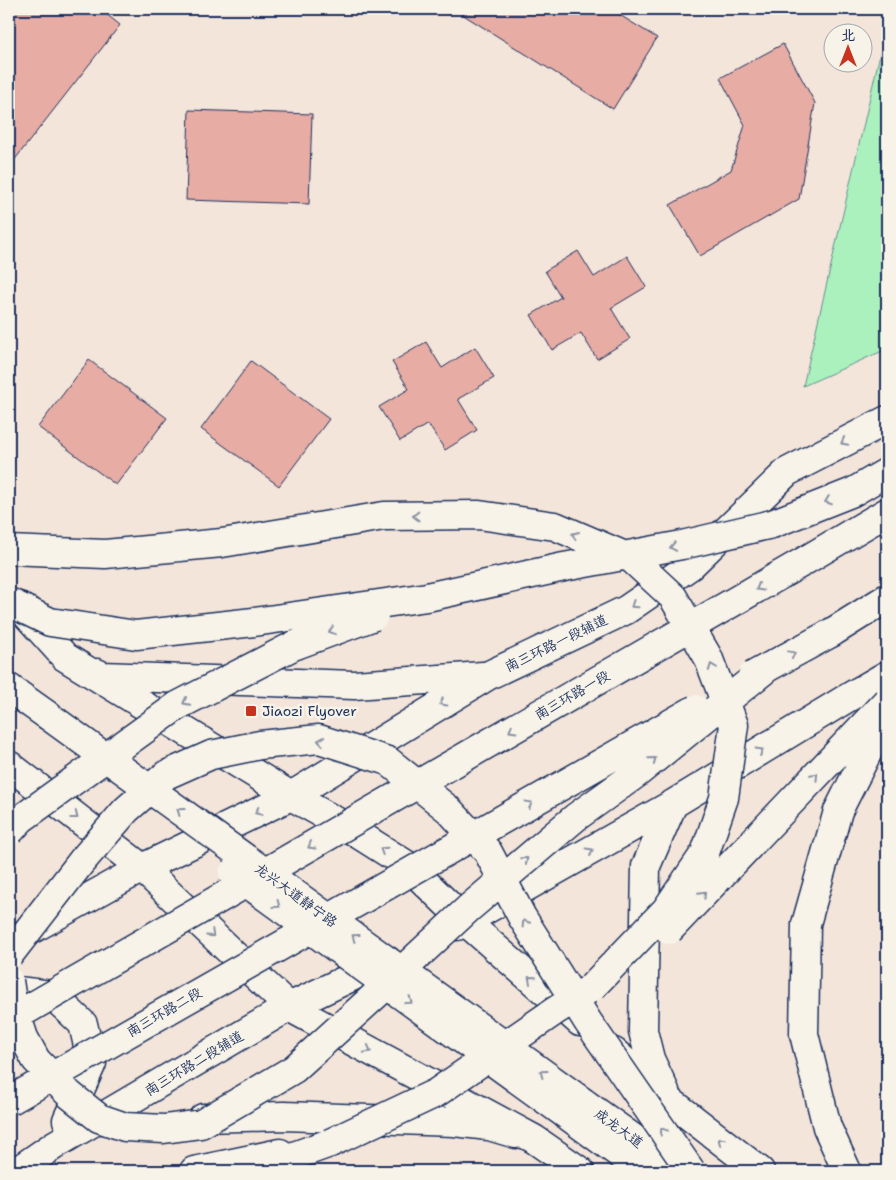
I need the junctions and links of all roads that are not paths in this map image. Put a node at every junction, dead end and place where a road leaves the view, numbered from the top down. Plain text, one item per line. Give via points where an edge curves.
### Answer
1 (887, 420) edge
2 (887, 472) edge
3 (887, 512) edge
4 (9, 550) edge
5 (9, 594) edge
6 (427, 597) junction
7 (887, 598) edge
8 (9, 602) edge
9 (65, 657) junction
10 (768, 667) junction
11 (489, 675) junction
12 (887, 675) edge
13 (9, 688) edge
14 (887, 701) edge
15 (9, 710) edge
16 (887, 716) edge
17 (9, 765) edge
18 (291, 796) junction
19 (673, 804) junction
20 (9, 832) edge
21 (142, 868) junction
22 (466, 922) junction
23 (9, 942) edge
24 (9, 955) edge
25 (9, 980) edge
26 (592, 987) junction
27 (9, 990) edge
28 (288, 1007) junction
29 (9, 1020) edge
30 (9, 1101) edge
31 (670, 1101) junction
32 (575, 1109) junction
33 (99, 1120) junction
34 (534, 1139) junction
35 (330, 1143) junction
36 (56, 1144) junction
37 (17, 1171) edge
38 (194, 1171) edge
39 (252, 1171) edge
40 (580, 1171) edge
41 (644, 1171) edge
42 (679, 1171) edge
43 (691, 1171) edge
44 (760, 1171) edge
45 (847, 1171) edge

1 -> 11 main road, 南三环路一段辅道 via 787,472 690,566 626,610
2 -> 6 main road, bridge via 853,492 772,524
3 -> 29 main road, 南三环路一段, bridge
26 -> 4 main road, bridge via 666,910 705,853 724,798 734,725 708,657 673,597 632,560 555,526 479,515 384,516 222,543 105,554
5 - 9 main road
6 - 8 main road, bridge via 136,635 50,622
6 -> 20 main road, bridge via 293,646 177,706 21,819
10 -> 7 main road, bridge
9 - 11 main road via 102,676 354,684
9 - 18 main road
25 -> 10 main road, bridge via 24,1038 36,1060 70,1096 99,1118 125,1127 164,1129 201,1124 294,1069 469,908 576,817 636,774
30 -> 10 main road, 南三环路二段, bridge
11 -> 18 main road, 南三环路一段辅道
19 -> 12 main road
32 -> 13 main road, 龙兴大道静宁路, bridge
26 -> 14 main road, bridge via 662,937
15 -> 32 main road, 龙兴大道静宁路, bridge
16 - 45 main road, bridge via 838,811 806,924 804,1034 827,1127
17 -> 21 main road
18 -> 21 main road, 南三环路一段辅道
22 -> 18 main road via 406,865
22 -> 19 main road
19 - 31 main road via 646,866 643,1031 650,1059
21 - 23 main road
21 -> 28 main road
22 - 28 main road, 南三环路二段辅道
31 -> 22 main road
43 -> 24 main road, bridge via 588,1022 522,917 488,852 449,810 388,761 319,739 260,744 211,755 166,775 126,810
26 - 35 main road, bridge via 436,1093
27 - 36 main road via 52,995 83,1024 92,1063
28 - 33 main road, 南三环路二段辅道
28 -> 34 main road
44 -> 31 main road
32 - 41 main road, 成龙大道
32 - 42 main road, 成龙大道
33 - 34 main road via 284,1116 454,1122 489,1126
33 - 36 main road, 南三环路二段辅道
34 - 40 main road
35 - 38 main road
35 - 39 main road
36 - 37 main road, 南三环路二段辅道

